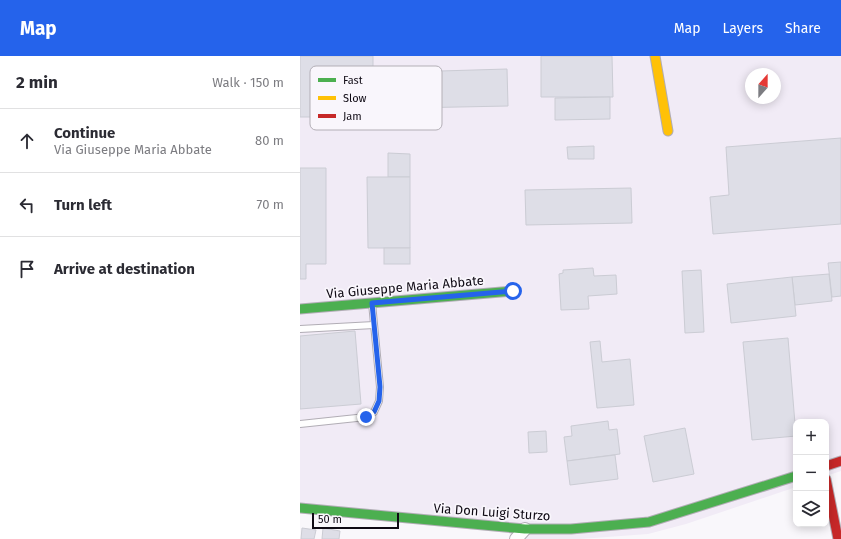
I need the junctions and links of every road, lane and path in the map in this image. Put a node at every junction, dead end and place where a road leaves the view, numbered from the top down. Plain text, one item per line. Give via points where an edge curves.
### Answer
1 (655, 56) edge
2 (668, 131) dead end
3 (513, 291) dead end
4 (372, 303) junction
5 (300, 309) edge
6 (374, 325) junction
7 (300, 329) edge
8 (300, 424) edge
9 (841, 462) edge
10 (829, 465) edge
11 (793, 477) edge
12 (828, 491) edge
13 (300, 508) edge
14 (525, 529) junction
15 (516, 539) edge
16 (838, 539) edge

1 - 2 street
3 - 4 street, Via Giuseppe Maria Abbate
4 - 5 street, Via Giuseppe Maria Abbate
4 - 6 lane
6 - 7 lane
6 - 8 lane via 380,387 379,401 374,412 366,417
9 - 10 street
11 - 14 street, Via Don Luigi Sturzo via 649,522 571,529
12 - 16 street
13 - 14 street, Via Don Luigi Sturzo
14 - 15 street

